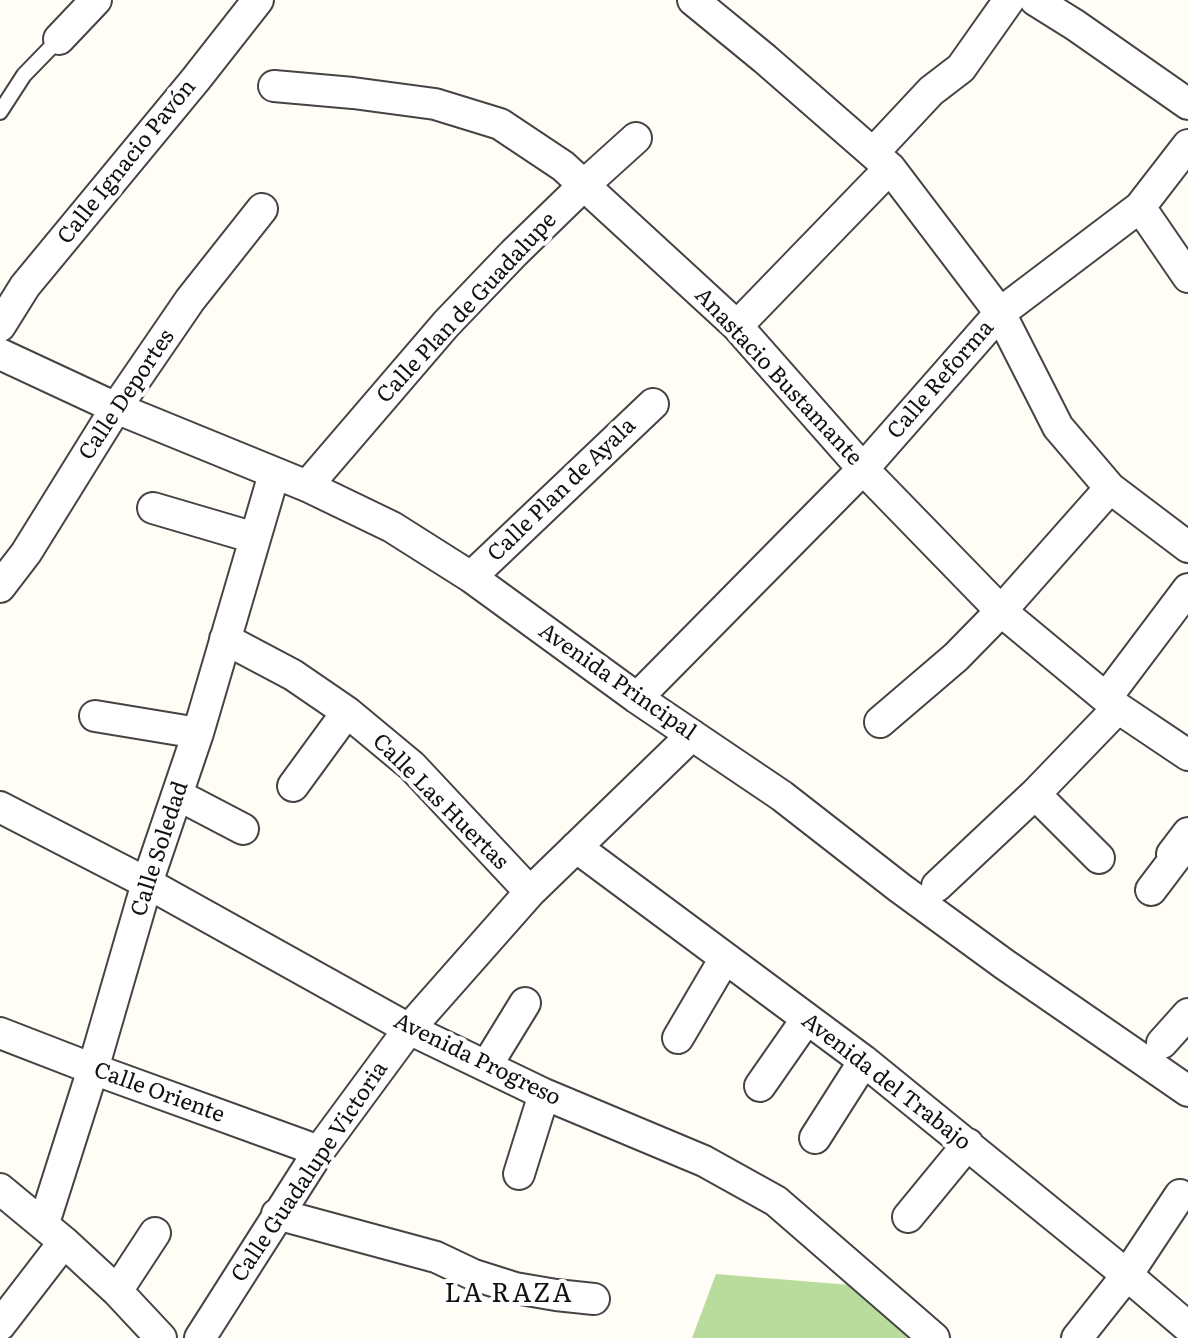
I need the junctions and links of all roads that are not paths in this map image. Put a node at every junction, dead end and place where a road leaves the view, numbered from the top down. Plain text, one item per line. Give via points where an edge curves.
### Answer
1 (96, 0) edge
2 (258, 0) edge
3 (693, 0) edge
4 (1009, 0) edge
5 (1035, 0) edge
6 (59, 39) joint
7 (274, 86) dead end
8 (1188, 104) edge
9 (0, 112) edge
10 (636, 138) dead end
11 (1188, 145) edge
12 (882, 160) junction
13 (584, 185) junction
14 (1140, 207) junction
15 (262, 209) dead end
16 (1188, 277) edge
17 (1000, 313) junction
18 (0, 326) edge
19 (737, 326) junction
20 (0, 354) edge
21 (653, 404) dead end
22 (116, 408) junction
23 (863, 469) junction
24 (274, 474) junction
25 (307, 486) junction
26 (1110, 488) junction
27 (153, 508) dead end
28 (255, 538) junction
29 (1188, 547) edge
30 (471, 577) junction
31 (0, 587) edge
32 (1188, 589) edge
33 (1001, 611) junction
34 (225, 639) junction
35 (637, 698) junction
36 (1112, 703) junction
37 (347, 712) junction
38 (95, 716) dead end
39 (880, 722) dead end
40 (198, 733) junction
41 (692, 735) junction
42 (1188, 755) edge
43 (293, 786) dead end
44 (1035, 794) junction
45 (178, 795) junction
46 (0, 807) edge
47 (243, 829) dead end
48 (1188, 833) edge
49 (576, 847) junction
50 (1099, 858) dead end
51 (147, 883) junction
52 (937, 886) dead end
53 (1151, 890) dead end
54 (530, 892) junction
55 (725, 958) junction
56 (525, 1003) dead end
57 (1188, 1014) edge
58 (806, 1020) junction
59 (409, 1029) junction
60 (0, 1033) edge
61 (678, 1038) dead end
62 (1162, 1043) dead end
63 (864, 1061) junction
64 (487, 1065) junction
65 (93, 1069) junction
66 (760, 1086) dead end
67 (1188, 1091) edge
68 (544, 1094) junction
69 (815, 1138) dead end
70 (968, 1144) junction
71 (319, 1151) junction
72 (519, 1174) dead end
73 (0, 1189) edge
74 (1180, 1195) dead end
75 (277, 1214) junction
76 (908, 1217) dead end
77 (54, 1233) junction
78 (155, 1233) dead end
79 (1127, 1275) junction
80 (117, 1291) junction
81 (594, 1299) dead end
82 (0, 1325) edge
83 (1188, 1327) edge
84 (161, 1338) edge
85 (200, 1338) edge
86 (934, 1338) edge
87 (1077, 1338) edge

1 - 6 street
2 - 18 street, Calle Ignacio Pavón via 25,286
3 - 12 street
4 - 12 street via 961,68 931,91
5 - 8 street
6 - 9 lane via 24,75
7 - 13 street, Anastacio Bustamante via 435,104 500,124
10 - 13 street, Calle Plan de Guadalupe
11 - 14 street, Calle Reforma
12 - 17 street
12 - 19 street
13 - 19 street, Anastacio Bustamante
13 - 25 street, Calle Plan de Guadalupe via 446,324
14 - 16 street
14 - 17 street, Calle Reforma
15 - 22 street, Calle Deportes via 190,300
17 - 23 street, Calle Reforma
17 - 26 street via 1058,427
19 - 23 street, Anastacio Bustamante
20 - 22 street, Avenida Principal
21 - 30 street, Calle Plan de Ayala
22 - 24 street, Avenida Principal
22 - 31 street, Calle Deportes
23 - 33 street, Anastacio Bustamante
23 - 35 street, Calle Reforma
24 - 25 street, Avenida Principal
24 - 28 street, Calle Soledad
25 - 30 street, Avenida Principal via 392,527
26 - 29 street
26 - 33 street
27 - 28 street
28 - 34 street, Calle Soledad
30 - 35 street, Avenida Principal
32 - 36 street
33 - 36 street, Anastacio Bustamante
33 - 39 street
34 - 37 street, Calle Las Huertas via 293,675
34 - 40 street, Calle Soledad
35 - 41 street, Avenida Principal
36 - 42 street, Anastacio Bustamante
36 - 44 street
37 - 43 street
37 - 54 street, Calle Las Huertas via 412,766
38 - 40 street
40 - 45 street, Calle Soledad
41 - 49 street, Calle Guadalupe Victoria
41 - 67 street, Avenida Principal via 782,796 1056,1002
44 - 50 street
44 - 52 street
45 - 47 street
45 - 51 street, Calle Soledad
46 - 51 street, Avenida Progreso
48 - 53 street
49 - 54 street, Calle Guadalupe Victoria
49 - 55 street, Avenida del Trabajo
51 - 59 street, Avenida Progreso
51 - 65 street, Calle Soledad
54 - 59 street, Calle Guadalupe Victoria
55 - 58 street, Avenida del Trabajo
55 - 61 street
56 - 64 street
57 - 62 street
58 - 63 street, Avenida del Trabajo
58 - 66 street
59 - 64 street, Avenida Progreso
59 - 71 street, Calle Guadalupe Victoria
60 - 65 street, Calle Oriente
63 - 69 street
63 - 70 street, Avenida del Trabajo
64 - 68 street, Avenida Progreso
65 - 71 street, Calle Oriente
65 - 77 street, Calle Soledad
68 - 72 street
68 - 86 street, Avenida Progreso via 704,1161 776,1201
70 - 76 street
70 - 79 street, Avenida del Trabajo
71 - 75 street, Calle Guadalupe Victoria
73 - 77 street
74 - 79 street
75 - 81 street via 436,1257 515,1288
75 - 85 street, Calle Guadalupe Victoria
77 - 80 street
77 - 82 street, Calle Soledad
78 - 80 street
79 - 83 street, Avenida del Trabajo
79 - 87 street
80 - 84 street

